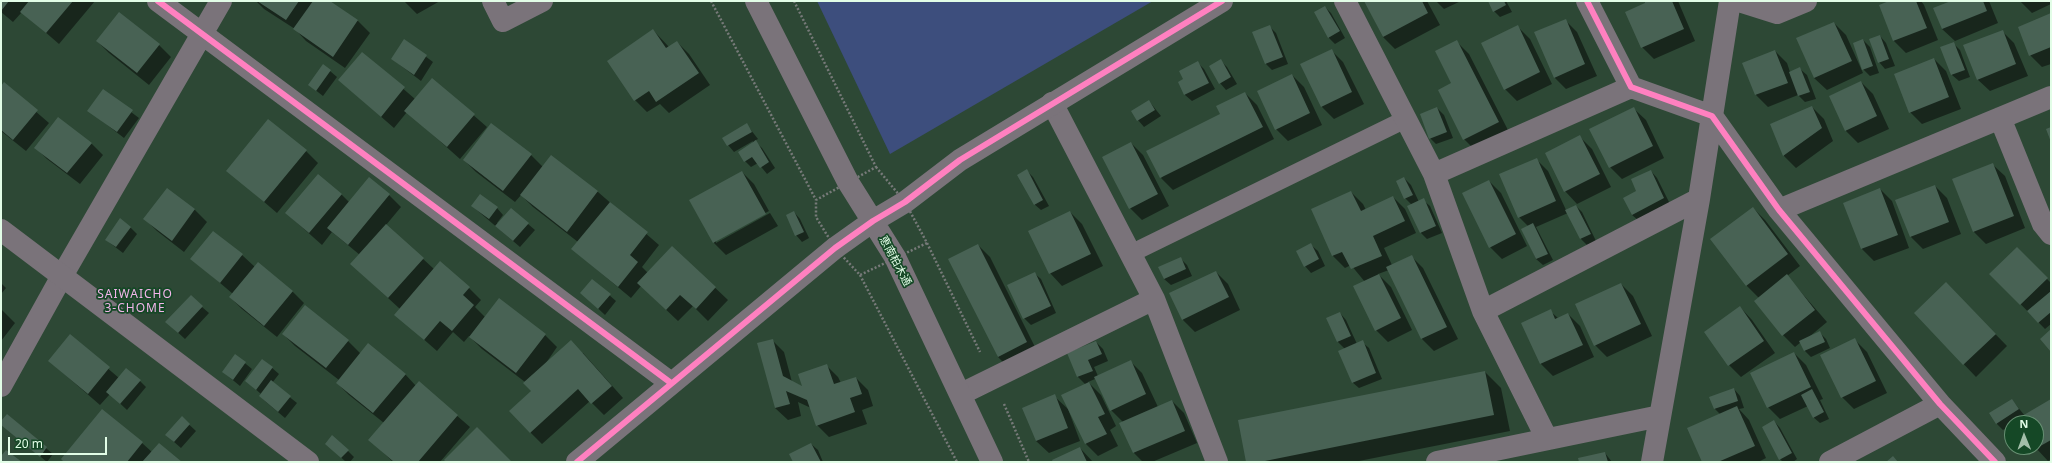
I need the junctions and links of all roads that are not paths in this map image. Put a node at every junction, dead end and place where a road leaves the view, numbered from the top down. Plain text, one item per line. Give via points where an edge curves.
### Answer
1 (158, 1) edge
2 (222, 1) edge
3 (493, 1) edge
4 (542, 1) edge
5 (756, 1) edge
6 (1222, 1) edge
7 (1345, 1) edge
8 (1588, 1) edge
9 (1730, 1) edge
10 (1739, 1) edge
11 (1806, 1) edge
12 (202, 34) junction
13 (1631, 87) junction
14 (2051, 97) edge
15 (1052, 103) junction
16 (1712, 116) junction
17 (2000, 118) junction
18 (1406, 119) junction
19 (1434, 174) junction
20 (1699, 199) junction
21 (1778, 210) junction
22 (873, 221) junction
23 (1, 230) edge
24 (2051, 234) edge
25 (1130, 254) junction
26 (62, 276) junction
27 (1154, 299) junction
28 (1483, 311) junction
29 (671, 383) junction
30 (1, 386) edge
31 (961, 394) junction
32 (1940, 404) junction
33 (1660, 416) junction
34 (1547, 439) junction
35 (308, 462) edge
36 (577, 462) edge
37 (992, 462) edge
38 (1217, 462) edge
39 (1437, 462) edge
40 (1652, 462) edge
41 (1830, 462) edge
42 (1995, 462) edge

1 - 12 street
2 - 12 street
3 - 4 street via 503,21
5 - 22 street, 恵南柏木通 via 848,182
6 - 15 street
7 - 18 street
8 - 13 street
9 - 16 street
10 - 11 street via 1777,13
12 - 26 street
12 - 29 street
13 - 16 street
13 - 19 street
14 - 17 street
15 - 22 street via 960,160 906,202
15 - 25 street
16 - 20 street
16 - 21 street
17 - 21 street
17 - 24 street via 2043,224
18 - 19 street
18 - 25 lane
19 - 28 street
20 - 28 street
20 - 33 street
21 - 32 street
22 - 29 street via 835,248
22 - 31 street, 恵南柏木通 via 895,257
23 - 26 street
25 - 27 street
26 - 30 street
26 - 35 street
27 - 31 street
27 - 38 street
28 - 34 street
29 - 36 street
31 - 37 street, 恵南柏木通
32 - 41 street
32 - 42 street
33 - 34 street
33 - 40 street
34 - 39 street

